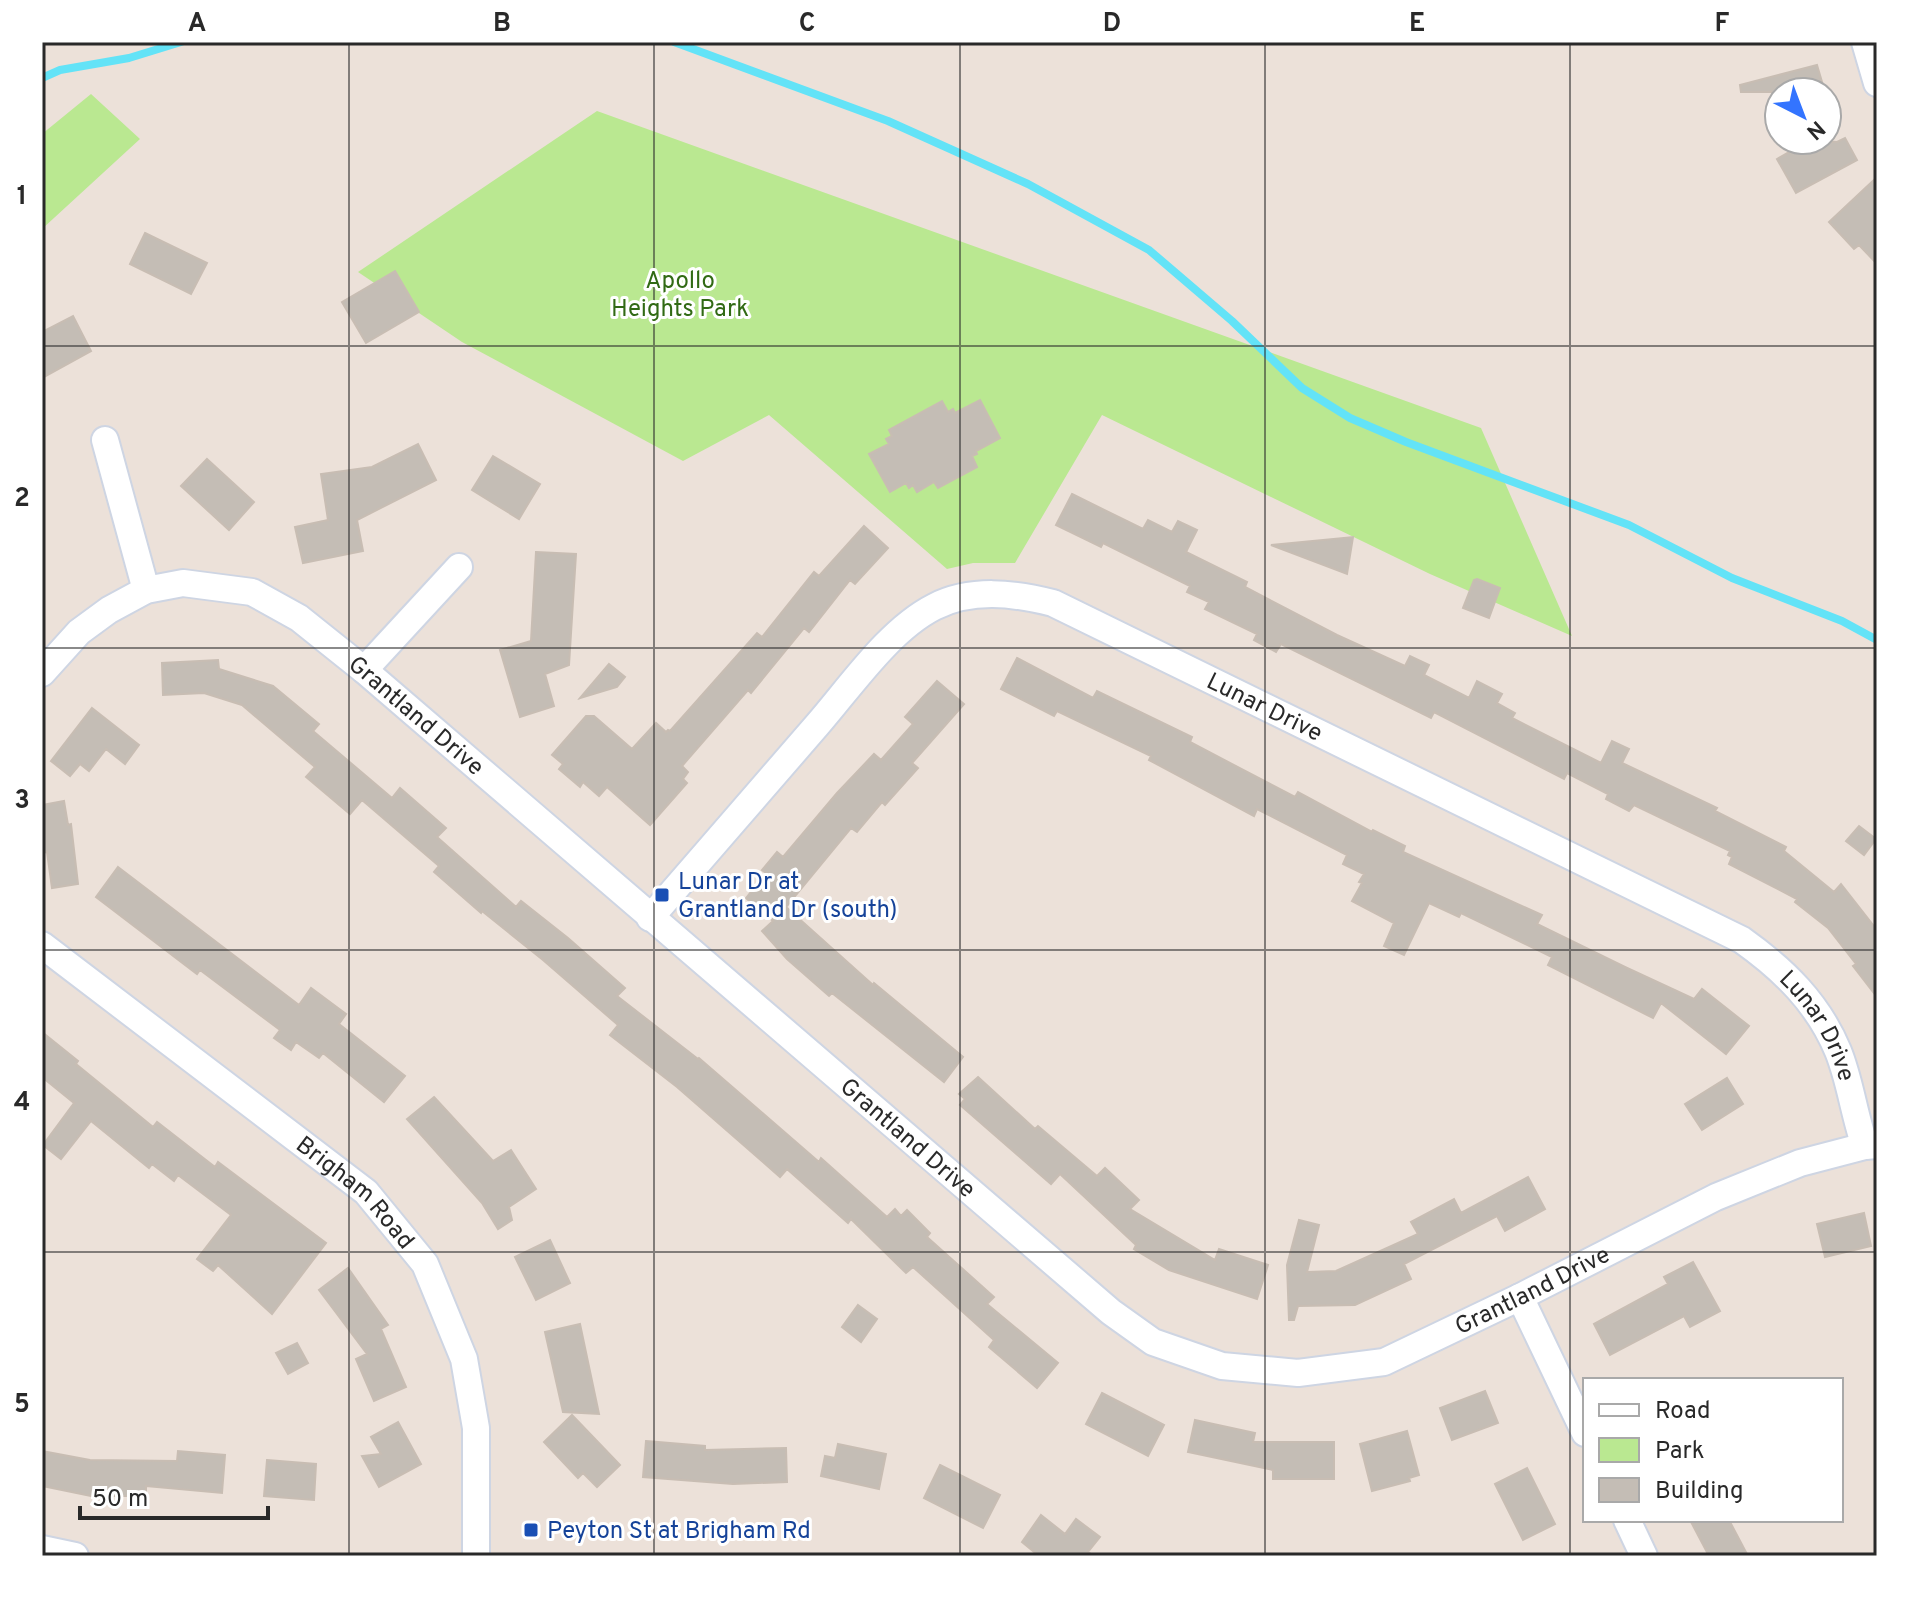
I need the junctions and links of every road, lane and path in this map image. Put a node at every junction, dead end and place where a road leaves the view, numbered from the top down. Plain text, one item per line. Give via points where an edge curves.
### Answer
1 (1865, 42) edge
2 (1877, 83) edge
3 (105, 440) dead end
4 (459, 567) dead end
5 (146, 590) junction
6 (364, 670) junction
7 (42, 673) edge
8 (650, 918) junction
9 (42, 945) edge
10 (1871, 1145) edge
11 (1520, 1297) junction
12 (1583, 1429) edge
13 (1628, 1522) edge
14 (42, 1549) edge
15 (75, 1556) edge
16 (476, 1556) edge
17 (1644, 1556) edge

1 - 2 street
3 - 5 street
4 - 6 street
5 - 6 street, Grantland Drive via 183,583 252,592 299,618
5 - 7 street, Grantland Drive via 79,632
6 - 8 street, Grantland Drive
8 - 10 street, Lunar Drive via 912,621 964,597 1027,597 1053,603 1742,940 1776,964 1812,1002 1839,1052
8 - 11 street, Grantland Drive via 1111,1312 1153,1342 1222,1366 1298,1373 1384,1362
9 - 16 street, Brigham Road via 366,1192 425,1264 464,1359 476,1428
10 - 11 street, Grantland Drive via 1800,1163 1716,1197
11 - 12 street
13 - 17 street
14 - 15 street

